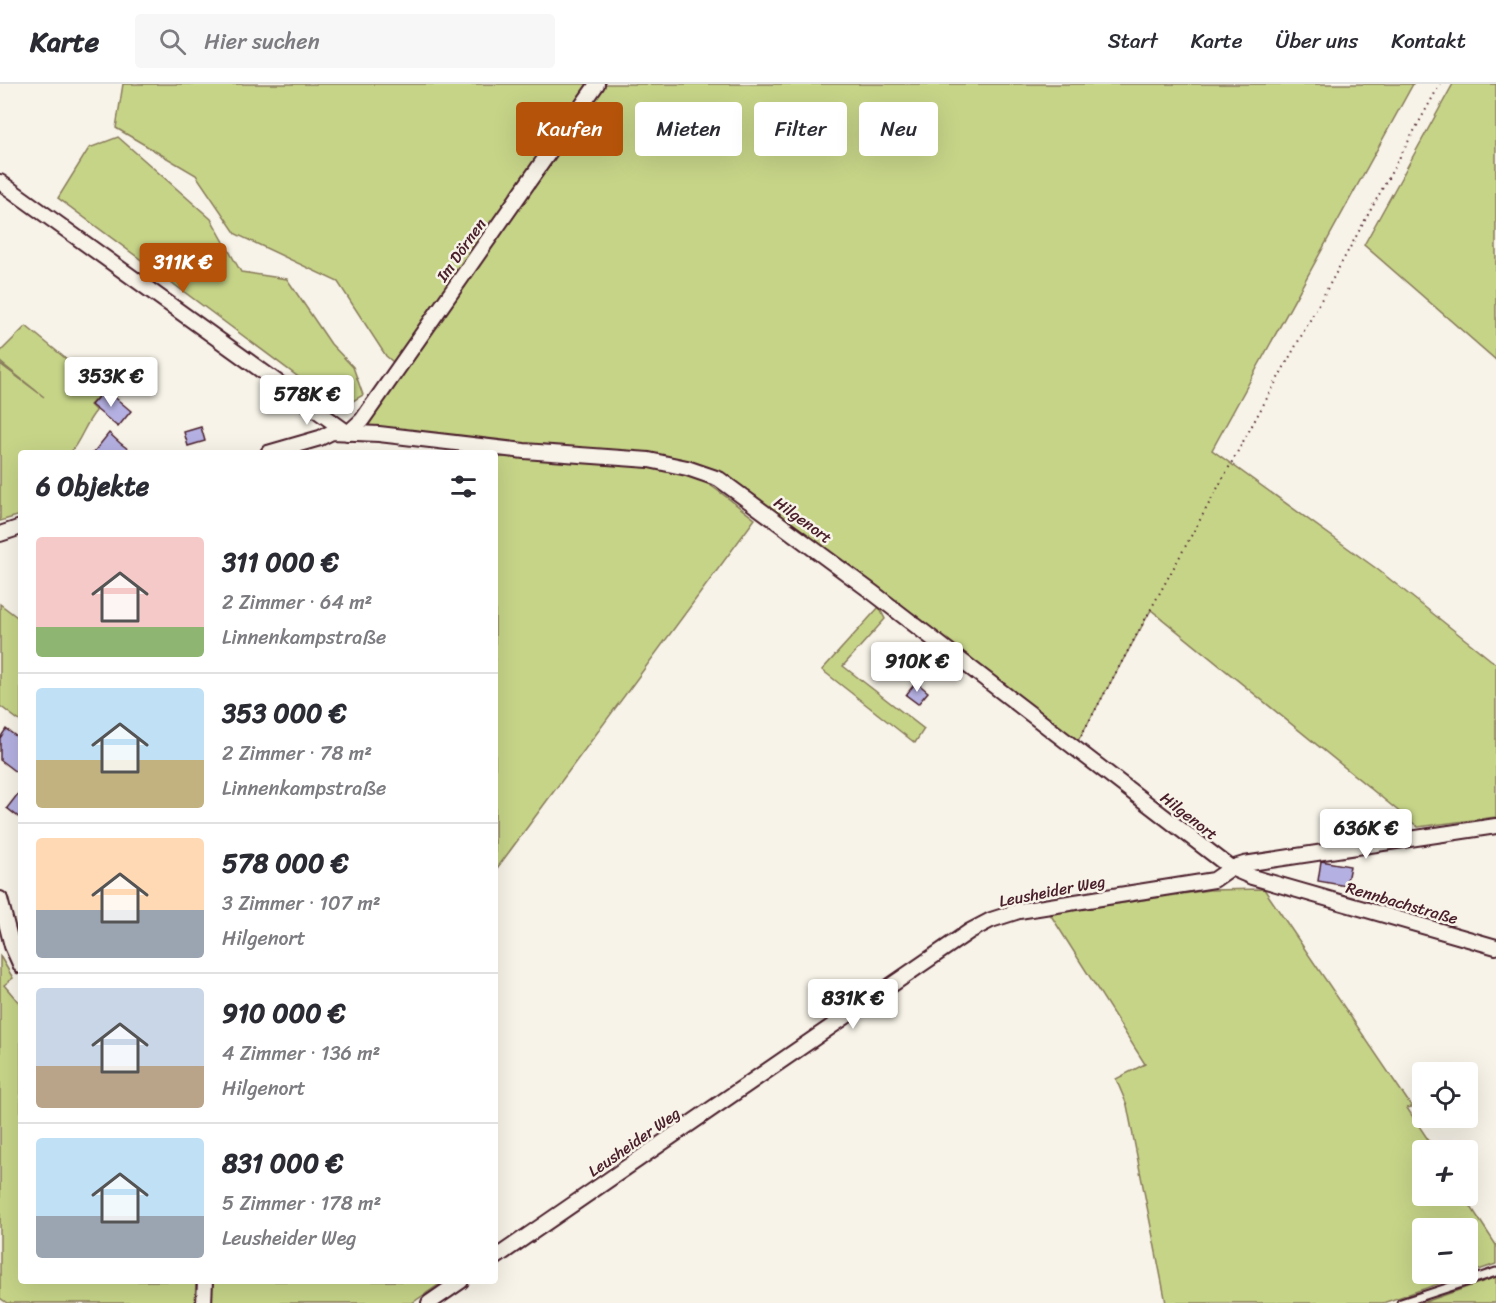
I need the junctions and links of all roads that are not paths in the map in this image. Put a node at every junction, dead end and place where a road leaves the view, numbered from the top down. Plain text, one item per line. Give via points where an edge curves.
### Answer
1 (597, 84) edge
2 (0, 182) edge
3 (348, 433) junction
4 (278, 450) edge
5 (18, 528) edge
6 (0, 534) edge
7 (1496, 826) edge
8 (1231, 868) junction
9 (0, 899) edge
10 (1496, 947) edge
11 (18, 959) edge
12 (498, 1256) edge
13 (1496, 1272) edge
14 (205, 1284) edge
15 (457, 1284) edge
16 (204, 1303) edge
17 (429, 1303) edge
18 (1401, 1303) edge

1 - 3 street, Im Dörnen via 362,420
2 - 3 street
3 - 4 street, Hilgenort via 332,432
3 - 8 street, Hilgenort via 649,460 719,479
5 - 6 street
7 - 8 street, Leusheider Weg via 1312,852
8 - 10 street, Rennbachstraße
8 - 12 street, Leusheider Weg via 1214,880 1019,911 970,931
9 - 11 street
13 - 18 lane
14 - 16 street
15 - 17 street

